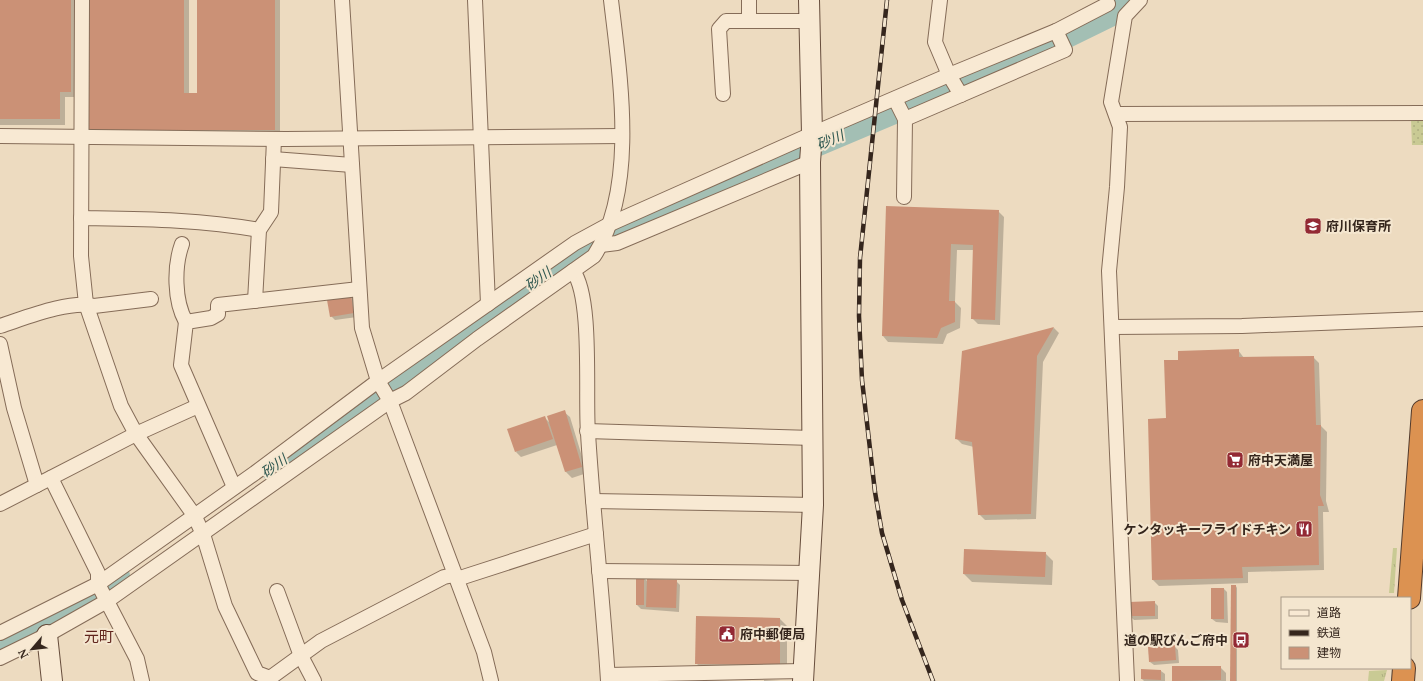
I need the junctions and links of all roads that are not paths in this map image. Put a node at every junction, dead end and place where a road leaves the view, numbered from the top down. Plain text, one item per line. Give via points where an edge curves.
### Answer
1 (82, 0) edge
2 (342, 0) edge
3 (475, 0) edge
4 (612, 0) edge
5 (749, 0) edge
6 (809, 0) edge
7 (940, 0) edge
8 (1140, 0) edge
9 (1107, 2) edge
10 (1126, 16) junction
11 (749, 20) junction
12 (809, 21) junction
13 (1056, 31) junction
14 (949, 75) junction
15 (723, 94) dead end
16 (961, 95) junction
17 (895, 99) junction
18 (1423, 113) edge
19 (1116, 114) junction
20 (905, 119) junction
21 (812, 134) junction
22 (0, 136) edge
23 (83, 136) junction
24 (622, 136) junction
25 (351, 137) junction
26 (481, 138) junction
27 (274, 139) junction
28 (273, 159) junction
29 (810, 162) junction
30 (352, 165) junction
31 (904, 197) dead end
32 (80, 218) junction
33 (610, 224) junction
34 (259, 230) junction
35 (182, 244) dead end
36 (601, 245) junction
37 (573, 271) junction
38 (359, 289) junction
39 (152, 299) dead end
40 (255, 301) junction
41 (86, 304) junction
42 (488, 304) junction
43 (1423, 319) edge
44 (186, 322) junction
45 (0, 326) edge
46 (1112, 327) junction
47 (0, 344) edge
48 (378, 381) junction
49 (390, 401) junction
50 (198, 406) junction
51 (1423, 411) edge
52 (587, 431) junction
53 (136, 434) junction
54 (813, 438) junction
55 (51, 478) junction
56 (37, 485) junction
57 (234, 487) junction
58 (593, 501) junction
59 (0, 504) edge
60 (812, 505) junction
61 (194, 514) junction
62 (203, 534) junction
63 (596, 534) junction
64 (599, 571) junction
65 (809, 573) junction
66 (454, 575) junction
67 (98, 584) junction
68 (277, 591) dead end
69 (1409, 597) edge
70 (107, 601) junction
71 (0, 633) edge
72 (47, 635) junction
73 (301, 656) junction
74 (0, 658) edge
75 (1404, 669) edge
76 (803, 676) edge
77 (608, 678) edge
78 (268, 680) edge
79 (52, 681) edge
80 (142, 681) edge
81 (314, 681) edge
82 (491, 681) edge
83 (1126, 681) edge
84 (1403, 681) edge

1 - 23 street
2 - 25 street
3 - 26 street
4 - 24 street
5 - 11 street
6 - 12 street
7 - 14 street via 935,42
8 - 10 street
9 - 10 street
9 - 13 street
10 - 19 street via 1111,102
11 - 12 street
11 - 15 street via 726,20 719,29
12 - 21 street
13 - 14 street
13 - 16 street via 1065,50
14 - 16 street
14 - 17 street
16 - 20 street
17 - 20 street
17 - 21 street
18 - 19 street
19 - 46 street via 1120,127 1109,271
20 - 31 street
21 - 29 street
21 - 33 street
22 - 23 street
23 - 27 street
23 - 32 street
24 - 26 street
24 - 33 street via 622,164
25 - 26 street
25 - 27 street
25 - 30 street
26 - 42 street
27 - 28 street
28 - 30 street
28 - 34 street via 271,212
29 - 36 street via 617,243
29 - 54 street
30 - 38 street
32 - 34 street via 228,224
32 - 41 street
33 - 36 street
33 - 42 street via 575,244
34 - 40 street
35 - 44 street via 178,256 178,287 181,313
36 - 37 street via 594,256
37 - 49 street via 476,339 406,393
37 - 52 street via 578,278 586,318
38 - 40 street
38 - 48 street via 362,328
39 - 41 street via 94,306
40 - 44 street via 218,305 218,314 211,318
41 - 45 street via 46,311
41 - 53 street via 121,406
42 - 48 street
43 - 46 street via 1242,326
44 - 50 street via 181,364
46 - 83 street
47 - 56 street via 14,408
48 - 49 street
48 - 57 street
49 - 62 street
49 - 66 street
50 - 53 street
50 - 57 street
51 - 69 highway
52 - 54 street
52 - 58 street
53 - 55 street
53 - 61 street
54 - 60 street
55 - 56 street
55 - 67 street via 98,573
56 - 59 street
57 - 61 street
58 - 60 street
58 - 63 street
60 - 65 street
61 - 62 street
61 - 67 street
62 - 70 street
62 - 78 street via 225,606 256,673
63 - 64 street
63 - 66 street via 460,578
64 - 65 street
64 - 77 street
65 - 76 street
66 - 73 street via 444,577 321,641
66 - 82 street via 484,652
67 - 70 street
67 - 71 street
68 - 73 street
70 - 72 street
70 - 80 street via 137,659
72 - 74 street
72 - 79 street
73 - 78 street
73 - 81 street
75 - 84 highway
76 - 77 street

